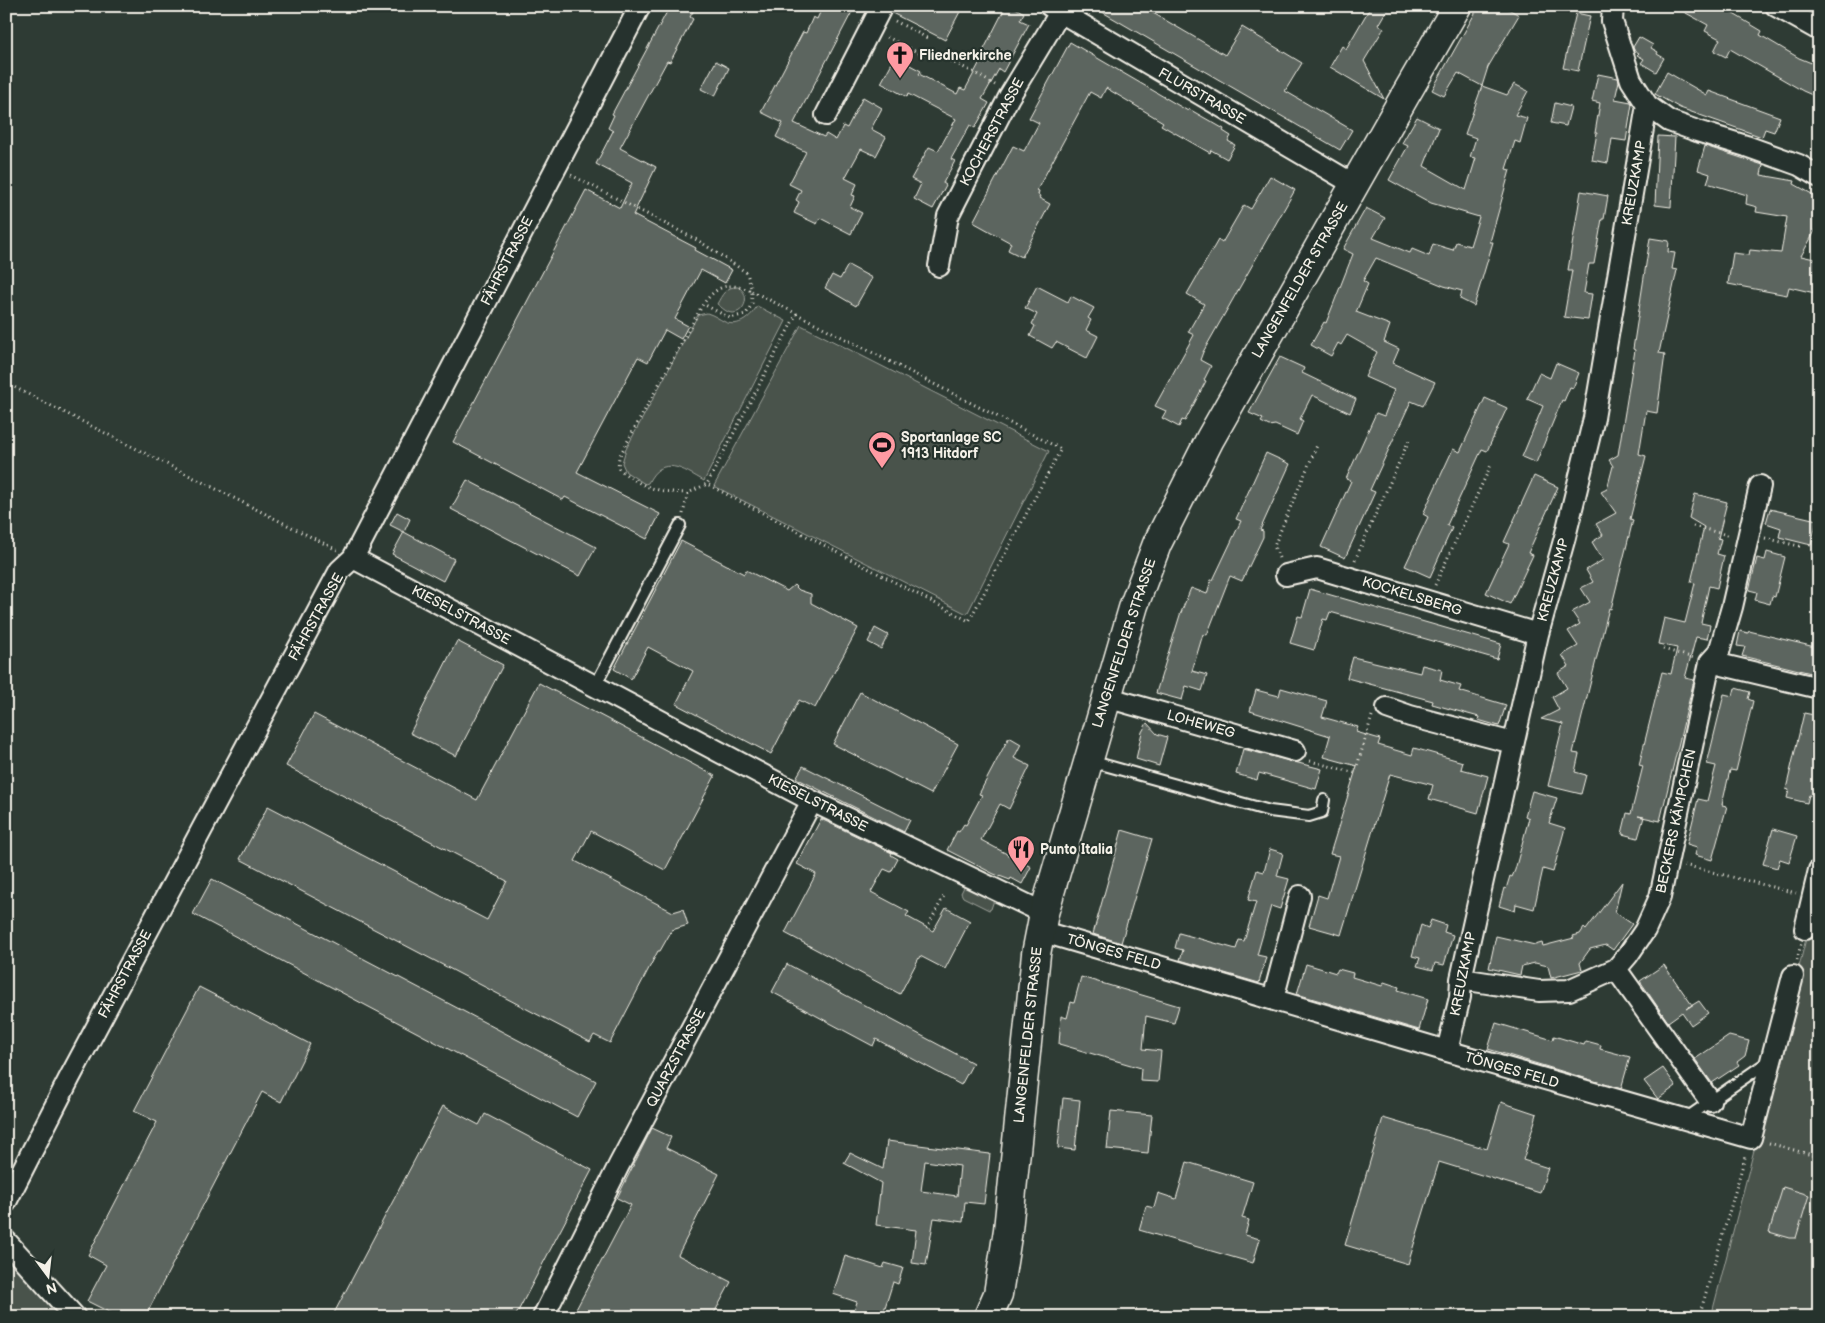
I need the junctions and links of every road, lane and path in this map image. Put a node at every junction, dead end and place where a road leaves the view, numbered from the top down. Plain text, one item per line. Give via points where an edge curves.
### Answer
1 (640, 6) edge
2 (1458, 6) edge
3 (1613, 6) edge
4 (1776, 6) edge
5 (1058, 8) edge
6 (878, 16) edge
7 (1819, 30) edge
8 (929, 39) dead end
9 (1009, 97) junction
10 (1647, 105) junction
11 (826, 115) dead end
12 (555, 167) junction
13 (1819, 177) edge
14 (1355, 185) junction
15 (939, 266) dead end
16 (752, 291) junction
17 (703, 304) junction
18 (797, 313) junction
19 (6, 383) edge
20 (1410, 438) dead end
21 (1318, 444) dead end
22 (1491, 465) dead end
23 (707, 484) junction
24 (1760, 486) dead end
25 (688, 494) junction
26 (680, 525) joint
27 (1693, 526) dead end
28 (1748, 537) junction
29 (1803, 548) dead end
30 (353, 558) junction
31 (1286, 575) joint
32 (1347, 577) junction
33 (1427, 601) junction
34 (1538, 634) junction
35 (1663, 649) dead end
36 (1710, 662) junction
37 (595, 686) junction
38 (1819, 688) edge
39 (1106, 697) junction
40 (1387, 708) joint
41 (1513, 743) junction
42 (1295, 752) joint
43 (1087, 760) junction
44 (1324, 800) dead end
45 (812, 801) junction
46 (1668, 861) junction
47 (1819, 870) edge
48 (944, 896) dead end
49 (1300, 896) dead end
50 (1812, 897) junction
51 (1042, 922) junction
52 (929, 924) dead end
53 (1805, 929) joint
54 (1616, 969) junction
55 (1793, 976) joint
56 (1461, 979) junction
57 (1273, 999) junction
58 (1447, 1051) junction
59 (1770, 1060) junction
60 (1710, 1101) junction
61 (1685, 1119) junction
62 (1751, 1138) junction
63 (1819, 1157) edge
64 (6, 1202) edge
65 (6, 1241) edge
66 (75, 1317) edge
67 (543, 1317) edge
68 (988, 1317) edge
69 (1699, 1317) edge

1 - 12 street, FÄHRSTRASSE
2 - 14 street, LANGENFELDER STRASSE
3 - 10 street via 1612,21 1631,80
4 - 7 street
5 - 9 street, KOCHERSTRASSE
5 - 14 street, FLURSTRASSE
6 - 8 path
6 - 9 path via 927,57 936,54 973,72
6 - 11 street
9 - 15 street, KOCHERSTRASSE via 948,216
10 - 13 street via 1669,121 1799,165
10 - 34 street, KREUZKAMP via 1594,418
12 - 16 path via 699,241 747,273
12 - 30 street, FÄHRSTRASSE
14 - 39 street, LANGENFELDER STRASSE via 1210,439 1157,544 1134,605
16 - 17 path via 734,285 714,291
16 - 17 path via 752,304 746,314 730,318
16 - 18 path
17 - 25 path via 619,457 618,468 633,480 662,492
18 - 23 path
18 - 23 path via 1061,449 969,621
19 - 30 path
20 - 32 path
21 - 31 path via 1274,546
22 - 33 path
23 - 25 path
24 - 28 street, BECKERS KÄMPCHEN
25 - 26 path
26 - 37 lane
27 - 28 path
28 - 29 path
28 - 36 street, BECKERS KÄMPCHEN via 1719,652
30 - 37 street, KIESELSTRASSE
30 - 64 street, FÄHRSTRASSE via 340,570
31 - 32 street, KOCKELSBERG via 1317,568
32 - 33 street, KOCKELSBERG
33 - 34 street, KOCKELSBERG
34 - 41 street, KREUZKAMP
35 - 36 path
36 - 38 street
36 - 46 street, BECKERS KÄMPCHEN
37 - 45 street, KIESELSTRASSE
39 - 42 street, LOHEWEG
39 - 43 street, LANGENFELDER STRASSE
40 - 41 street
40 - 42 path via 1372,717 1355,773 1303,760
41 - 56 street, KREUZKAMP
43 - 44 lane via 1270,810 1309,816 1322,812
43 - 51 street, LANGENFELDER STRASSE
45 - 51 street, KIESELSTRASSE
45 - 67 street, QUARZSTRASSE via 619,1165
46 - 50 path
46 - 54 street, BECKERS KÄMPCHEN via 1660,897 1651,918
47 - 50 street
48 - 52 path
49 - 57 street
50 - 53 street
51 - 57 street, TÖNGES FELD
51 - 68 street, LANGENFELDER STRASSE via 1008,1230 998,1294
53 - 55 path
54 - 56 street, BECKERS KÄMPCHEN via 1569,990 1540,991
54 - 60 street
55 - 59 street
56 - 58 street, KREUZKAMP via 1460,998
57 - 58 street, TÖNGES FELD
58 - 61 street, TÖNGES FELD
59 - 60 lane
59 - 62 street
60 - 61 lane
61 - 62 street, TÖNGES FELD
62 - 63 path
62 - 69 path
65 - 66 street

